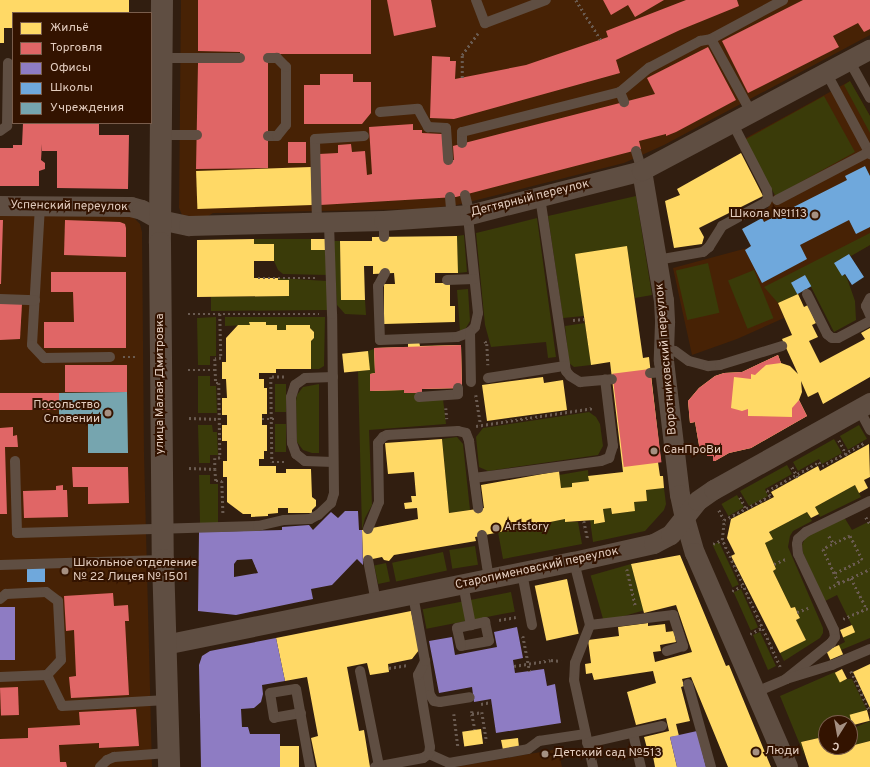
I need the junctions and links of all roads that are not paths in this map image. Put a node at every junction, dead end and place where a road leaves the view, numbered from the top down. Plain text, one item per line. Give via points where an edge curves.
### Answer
1 (162, 0) edge
2 (476, 0) edge
3 (546, 0) edge
4 (783, 0) edge
5 (711, 39) junction
6 (870, 50) edge
7 (162, 58) junction
8 (240, 58) dead end
9 (268, 58) dead end
10 (850, 62) junction
11 (8, 63) dead end
12 (827, 74) junction
13 (620, 92) junction
14 (870, 98) edge
15 (624, 102) dead end
16 (380, 112) dead end
17 (752, 114) junction
18 (733, 124) junction
19 (0, 131) edge
20 (162, 135) junction
21 (197, 135) dead end
22 (268, 136) dead end
23 (364, 136) dead end
24 (462, 143) dead end
25 (636, 151) dead end
26 (869, 153) edge
27 (448, 160) dead end
28 (642, 171) junction
29 (465, 195) dead end
30 (450, 197) dead end
31 (540, 197) junction
32 (777, 200) dead end
33 (0, 206) edge
34 (40, 206) junction
35 (463, 216) junction
36 (160, 220) junction
37 (323, 223) junction
38 (657, 260) junction
39 (385, 274) dead end
40 (474, 279) junction
41 (447, 280) dead end
42 (807, 294) dead end
43 (870, 298) edge
44 (0, 299) edge
45 (35, 300) junction
46 (870, 314) edge
47 (870, 321) edge
48 (470, 332) junction
49 (782, 346) dead end
50 (665, 348) junction
51 (110, 357) dead end
52 (565, 366) junction
53 (333, 377) junction
54 (488, 378) dead end
55 (471, 382) dead end
56 (458, 388) dead end
57 (419, 397) dead end
58 (864, 406) edge
59 (870, 430) edge
60 (15, 461) dead end
61 (333, 462) junction
62 (474, 478) junction
63 (870, 501) edge
64 (478, 508) dead end
65 (685, 519) junction
66 (162, 529) junction
67 (368, 529) dead end
68 (482, 535) dead end
69 (163, 560) junction
70 (368, 560) dead end
71 (574, 562) junction
72 (0, 565) edge
73 (522, 573) junction
74 (489, 579) junction
75 (463, 584) junction
76 (413, 594) junction
77 (0, 599) edge
78 (376, 602) junction
79 (471, 625) dead end
80 (532, 625) dead end
81 (590, 625) junction
82 (165, 645) junction
83 (870, 649) edge
84 (667, 651) dead end
85 (425, 661) junction
86 (360, 671) dead end
87 (47, 675) junction
88 (0, 677) edge
89 (786, 679) junction
90 (688, 684) dead end
91 (756, 692) junction
92 (167, 700) junction
93 (470, 702) road end
94 (300, 713) dead end
95 (662, 726) dead end
96 (632, 733) junction
97 (586, 739) junction
98 (429, 754) junction
99 (168, 760) edge
100 (396, 765) edge
101 (100, 767) edge
102 (310, 767) edge
103 (377, 767) edge
104 (593, 767) edge
105 (640, 767) edge
106 (711, 767) edge
107 (788, 767) edge

1 - 7 street, улица Малая Дмитровка
2 - 3 lane via 485,23
4 - 5 lane
5 - 13 lane via 700,40 649,68
5 - 17 lane
6 - 10 street, Дегтярный переулок
7 - 8 lane
7 - 20 street, улица Малая Дмитровка
9 - 22 lane via 277,58 286,67 286,125 277,136
10 - 12 street, Дегтярный переулок
10 - 14 lane
11 - 19 lane via 7,126
12 - 17 street, Дегтярный переулок
12 - 26 lane
13 - 15 lane
13 - 24 lane via 462,132
16 - 27 lane via 418,110 428,127 446,128
17 - 18 street, Дегтярный переулок
18 - 28 street, Дегтярный переулок
18 - 38 lane via 767,190 766,202 722,226 703,252
20 - 21 lane
20 - 36 street, улица Малая Дмитровка
23 - 37 lane via 315,138
25 - 28 lane
26 - 32 lane
28 - 31 street, Дегтярный переулок
28 - 38 street, Воротниковский переулок
29 - 35 lane
30 - 35 lane
31 - 35 street, Дегтярный переулок
31 - 52 lane
33 - 34 street, Успенский переулок
34 - 36 street, Успенский переулок via 131,208 142,210
34 - 45 lane
35 - 37 street, Дегтярный переулок via 384,229
35 - 40 lane
36 - 37 street, Дегтярный переулок via 189,226
36 - 66 street, улица Малая Дмитровка
37 - 53 lane via 331,278
38 - 50 street, Воротниковский переулок via 664,301
39 - 48 lane via 378,286 380,340 457,342
40 - 41 lane
40 - 48 lane via 478,320
42 - 47 lane via 827,334 832,338 838,338
43 - 46 lane via 866,306
44 - 45 lane
45 - 51 lane via 32,345 44,358
48 - 55 lane
49 - 50 lane via 720,365 708,366 689,361 675,351
50 - 65 street, Воротниковский переулок via 658,373
52 - 54 lane
52 - 62 lane via 570,376 580,382 609,379 608,406 613,450 605,460
53 - 61 lane
53 - 61 lane via 305,378 295,385 291,396 292,443 296,454 305,461
56 - 57 lane via 458,394
58 - 59 lane
58 - 65 street, Старопименовский переулок via 714,490 698,501
60 - 66 lane via 17,534
61 - 66 lane via 332,500 313,518 284,520 258,526
62 - 64 lane
62 - 67 lane via 466,433 458,431 387,436 380,439 377,448 380,502
63 - 89 lane via 806,532 798,539 798,554 835,633 833,640
65 - 71 street, Старопименовский переулок via 671,535 654,544
65 - 91 street, Воротниковский переулок via 695,553
66 - 69 street, улица Малая Дмитровка
68 - 74 lane
69 - 72 lane
69 - 82 street, улица Малая Дмитровка
70 - 78 lane
71 - 73 street, Старопименовский переулок
71 - 81 lane
73 - 74 street, Старопименовский переулок
73 - 80 lane
74 - 75 street, Старопименовский переулок
75 - 76 street, Старопименовский переулок
75 - 79 lane
76 - 78 street, Старопименовский переулок
76 - 85 lane
77 - 87 lane via 6,594 46,592 58,601 61,660
78 - 82 street, Старопименовский переулок
81 - 84 lane via 673,615 683,646
81 - 97 lane via 575,663 574,680
82 - 92 street, улица Малая Дмитровка
83 - 89 lane
85 - 93 lane via 430,695 434,701
85 - 98 lane via 418,675
86 - 103 lane
87 - 88 lane
87 - 92 lane via 62,706
89 - 91 lane
90 - 106 lane
91 - 107 street, Воротниковский переулок
92 - 99 street, улица Малая Дмитровка
94 - 102 lane
95 - 96 lane
96 - 97 lane
96 - 105 lane
97 - 98 lane via 539,741 528,749 449,763
97 - 104 lane
98 - 100 lane
99 - 101 lane via 114,756
100 - 103 lane

